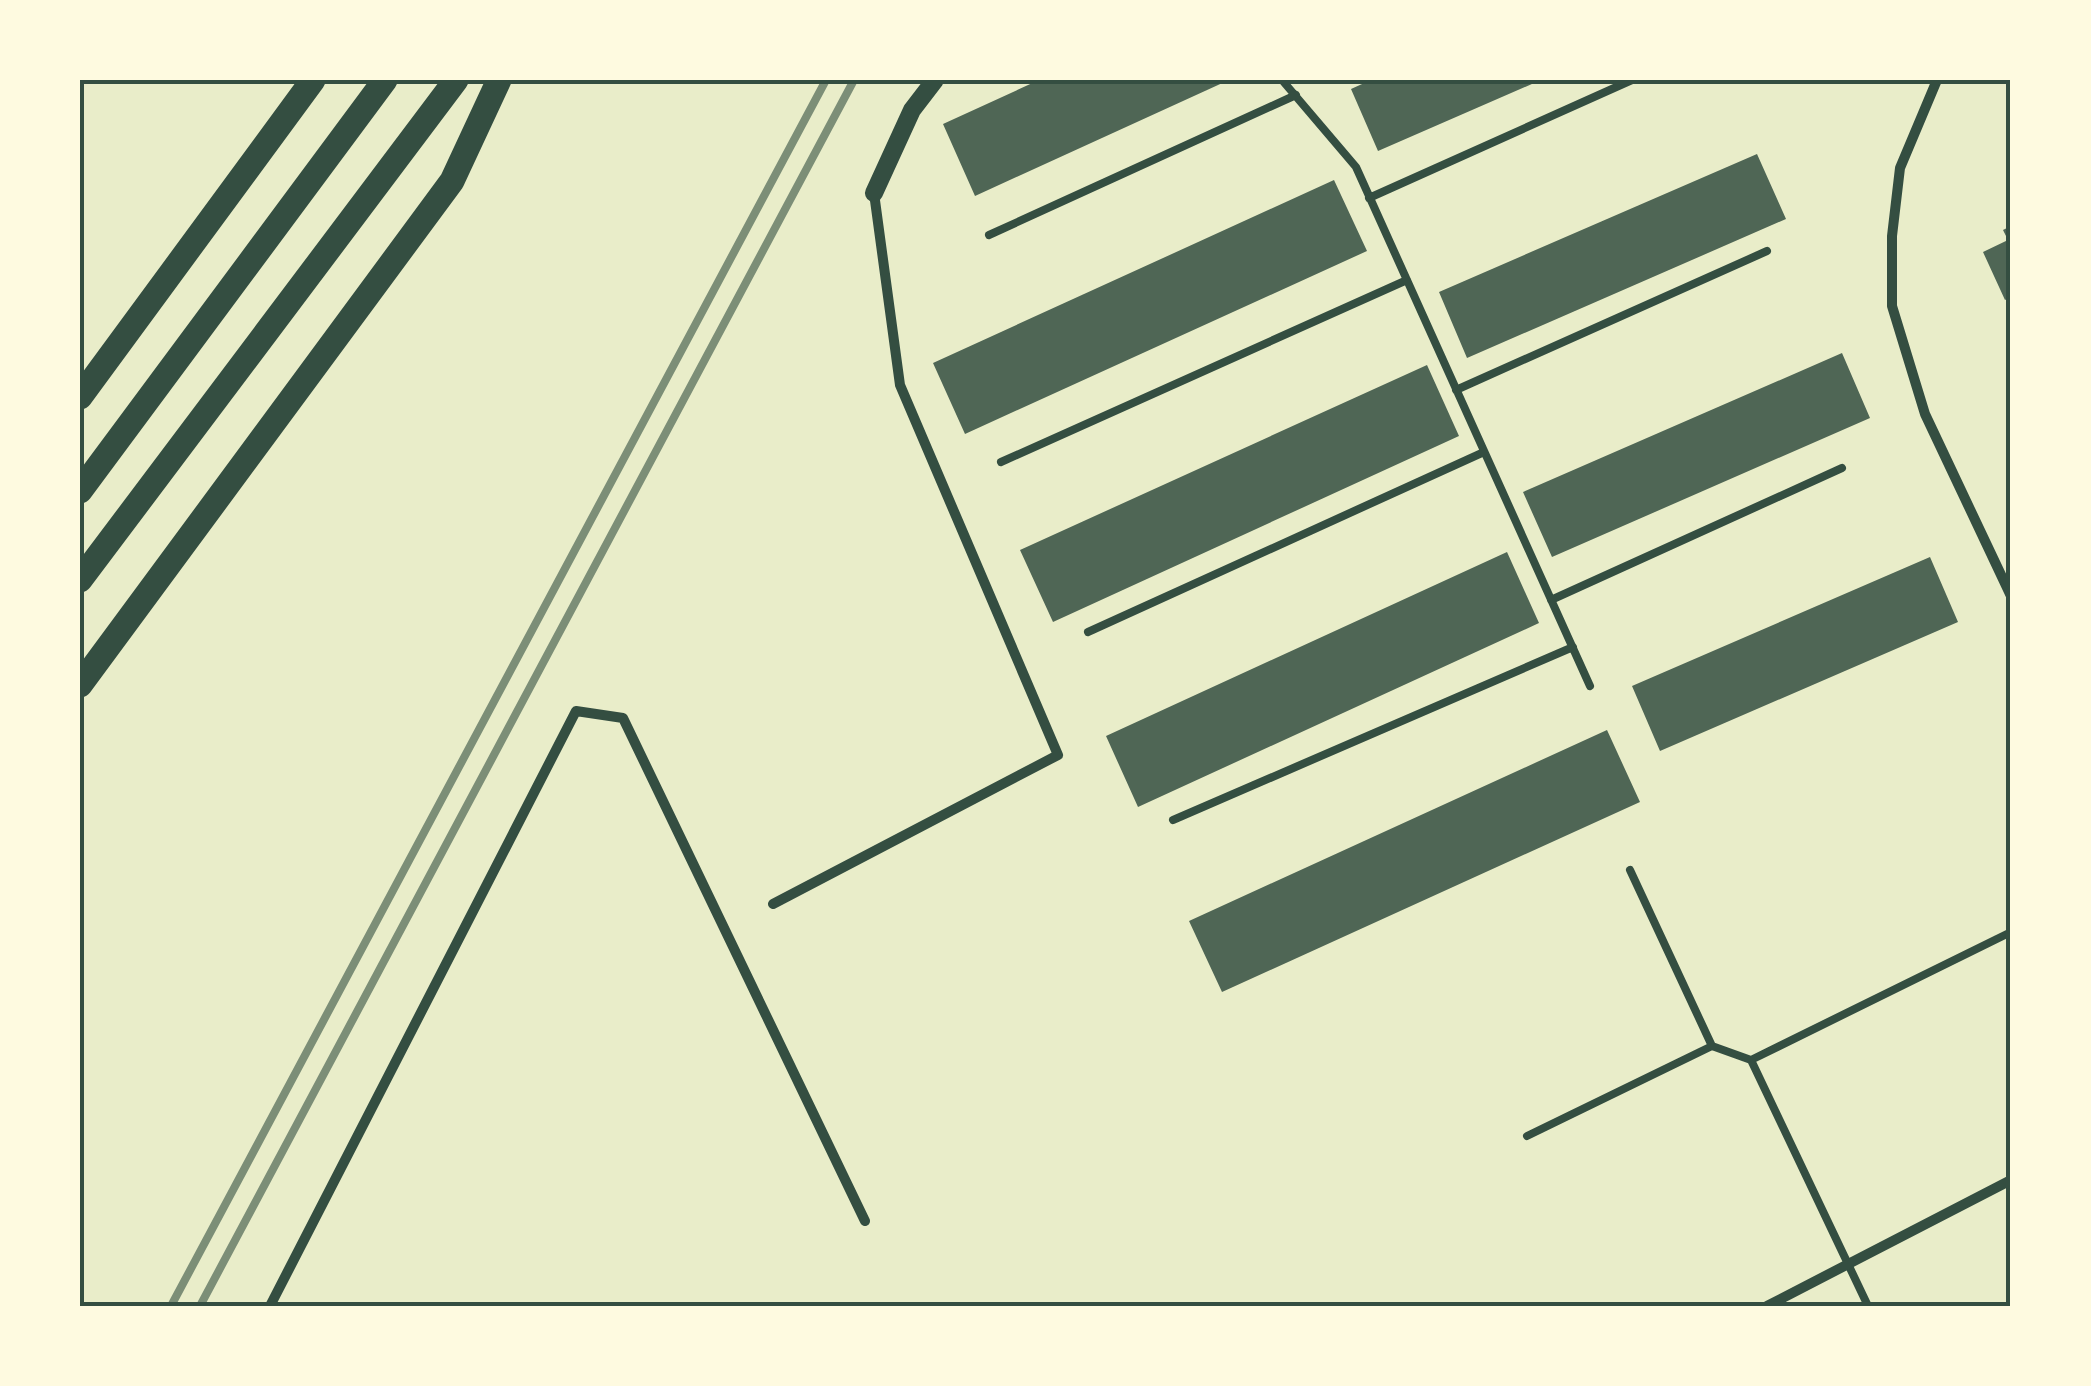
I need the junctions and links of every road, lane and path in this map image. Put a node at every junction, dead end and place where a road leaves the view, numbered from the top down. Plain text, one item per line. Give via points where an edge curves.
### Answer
1 (312, 80) edge
2 (386, 80) edge
3 (455, 80) edge
4 (499, 80) edge
5 (935, 80) edge
6 (1282, 80) edge
7 (1632, 80) edge
8 (1937, 80) edge
9 (1296, 95) junction
10 (874, 192) joint
11 (1370, 198) junction
12 (989, 235) dead end
13 (1767, 251) dead end
14 (1406, 280) junction
15 (1456, 390) junction
16 (80, 397) edge
17 (1484, 452) junction
18 (1001, 462) dead end
19 (1842, 468) dead end
20 (80, 491) edge
21 (80, 580) edge
22 (2011, 596) edge
23 (1551, 600) junction
24 (1088, 632) dead end
25 (1573, 647) junction
26 (80, 685) edge
27 (1590, 686) dead end
28 (1173, 820) dead end
29 (1630, 870) dead end
30 (773, 904) dead end
31 (2011, 932) edge
32 (1712, 1046) junction
33 (1751, 1060) junction
34 (1527, 1136) dead end
35 (2011, 1180) edge
36 (865, 1221) dead end
37 (1848, 1264) junction
38 (270, 1306) edge
39 (1767, 1306) edge
40 (1868, 1306) edge

1 - 16 main road
2 - 20 main road
3 - 21 main road
4 - 26 main road via 452,181
5 - 10 street via 912,110
6 - 9 lane
7 - 11 lane
8 - 22 street via 1900,168 1892,306 1926,414
9 - 11 lane via 1356,168
9 - 12 lane
10 - 30 street via 900,385 1058,755
11 - 14 lane
13 - 15 lane
14 - 15 lane
14 - 18 lane
15 - 17 lane
17 - 23 lane
17 - 24 lane
19 - 23 lane
23 - 25 lane
25 - 27 lane
25 - 28 lane
29 - 32 lane
31 - 33 lane
32 - 33 lane
32 - 34 lane
33 - 37 lane
35 - 37 street
36 - 38 street via 622,718 576,711
37 - 39 street
37 - 40 lane

